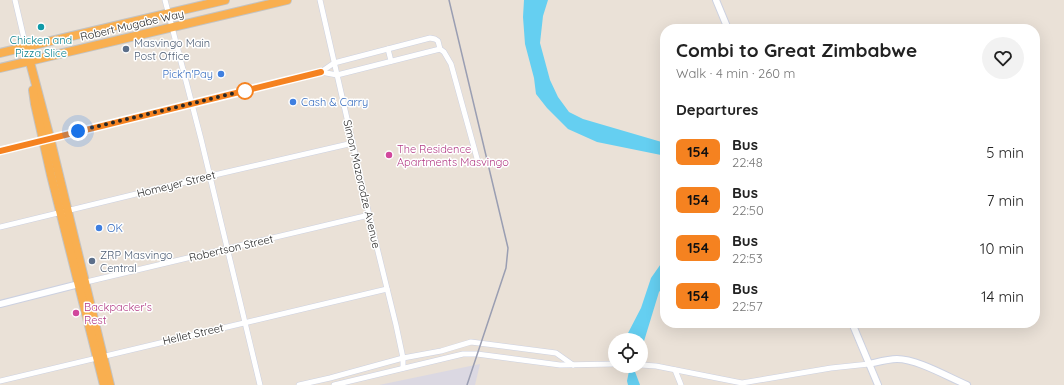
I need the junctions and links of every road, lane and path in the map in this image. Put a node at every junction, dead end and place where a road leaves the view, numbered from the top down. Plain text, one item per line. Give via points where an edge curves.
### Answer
1 (16, 0) edge
2 (165, 0) edge
3 (224, 0) edge
4 (287, 0) edge
5 (320, 0) edge
6 (716, 0) edge
7 (168, 13) junction
8 (726, 24) edge
9 (117, 26) junction
10 (171, 28) junction
11 (79, 35) junction
12 (119, 39) junction
13 (26, 47) junction
14 (82, 48) junction
15 (440, 48) junction
16 (388, 49) junction
17 (0, 54) edge
18 (29, 61) junction
19 (391, 61) junction
20 (334, 63) junction
21 (0, 68) edge
22 (321, 72) junction
23 (337, 75) junction
24 (192, 104) junction
25 (46, 139) junction
26 (353, 143) junction
27 (0, 151) edge
28 (478, 162) dead end
29 (210, 176) junction
30 (64, 212) junction
31 (369, 215) junction
32 (0, 227) edge
33 (227, 250) junction
34 (82, 284) junction
35 (387, 289) junction
36 (0, 304) edge
37 (245, 322) junction
38 (854, 328) edge
39 (100, 356) junction
40 (402, 358) junction
41 (608, 364) edge
42 (869, 364) junction
43 (574, 366) junction
44 (648, 366) edge
45 (403, 368) junction
46 (675, 370) junction
47 (330, 378) junction
48 (0, 381) edge
49 (104, 385) edge
50 (110, 385) edge
51 (260, 385) edge
52 (299, 385) edge
53 (333, 385) edge
54 (681, 385) edge
55 (878, 385) edge
56 (967, 385) edge

1 - 13 street
2 - 7 street
3 - 7 highway, Robert Mugabe Way
4 - 10 highway, Robert Mugabe Way
5 - 20 street, Simon Mazorodze Avenue
6 - 8 street
7 - 9 highway, Robert Mugabe Way
7 - 10 street
9 - 11 highway, Robert Mugabe Way
9 - 12 highway
10 - 12 highway, Robert Mugabe Way
10 - 24 street
11 - 13 highway, Robert Mugabe Way
11 - 14 highway
12 - 14 highway, Robert Mugabe Way
13 - 17 highway, Robert Mugabe Way
13 - 18 highway
14 - 18 highway, Robert Mugabe Way
15 - 16 street via 436,40 430,38
15 - 19 street
15 - 28 street via 451,64
16 - 19 street
16 - 20 street
18 - 21 highway, Robert Mugabe Way
18 - 25 highway via 35,104
19 - 23 street
20 - 22 street
20 - 23 street, Simon Mazorodze Avenue
22 - 23 street
22 - 24 street
23 - 26 street, Simon Mazorodze Avenue
24 - 25 street
24 - 29 street
25 - 27 street
25 - 30 highway
26 - 29 street, Homeyer Street
26 - 31 street, Simon Mazorodze Avenue
29 - 30 street, Homeyer Street
29 - 33 street
30 - 32 street, Homeyer Street
30 - 34 highway
31 - 33 street, Robertson Street
31 - 35 street, Simon Mazorodze Avenue
33 - 34 street, Robertson Street
33 - 37 street
34 - 36 street, Robertson Street
34 - 39 highway
35 - 37 street, Hellet Street
35 - 40 street, Simon Mazorodze Avenue
37 - 39 street, Hellet Street
37 - 51 street
38 - 42 street
39 - 48 street, Hellet Street
39 - 49 highway
39 - 50 highway
40 - 43 street via 471,342 556,354
40 - 45 street, Simon Mazorodze Avenue
40 - 47 street
41 - 43 street
42 - 46 street via 742,383
42 - 55 street
42 - 56 street via 904,360
43 - 45 street via 467,354
44 - 46 street
45 - 53 street
46 - 54 street
47 - 52 street
47 - 53 street

